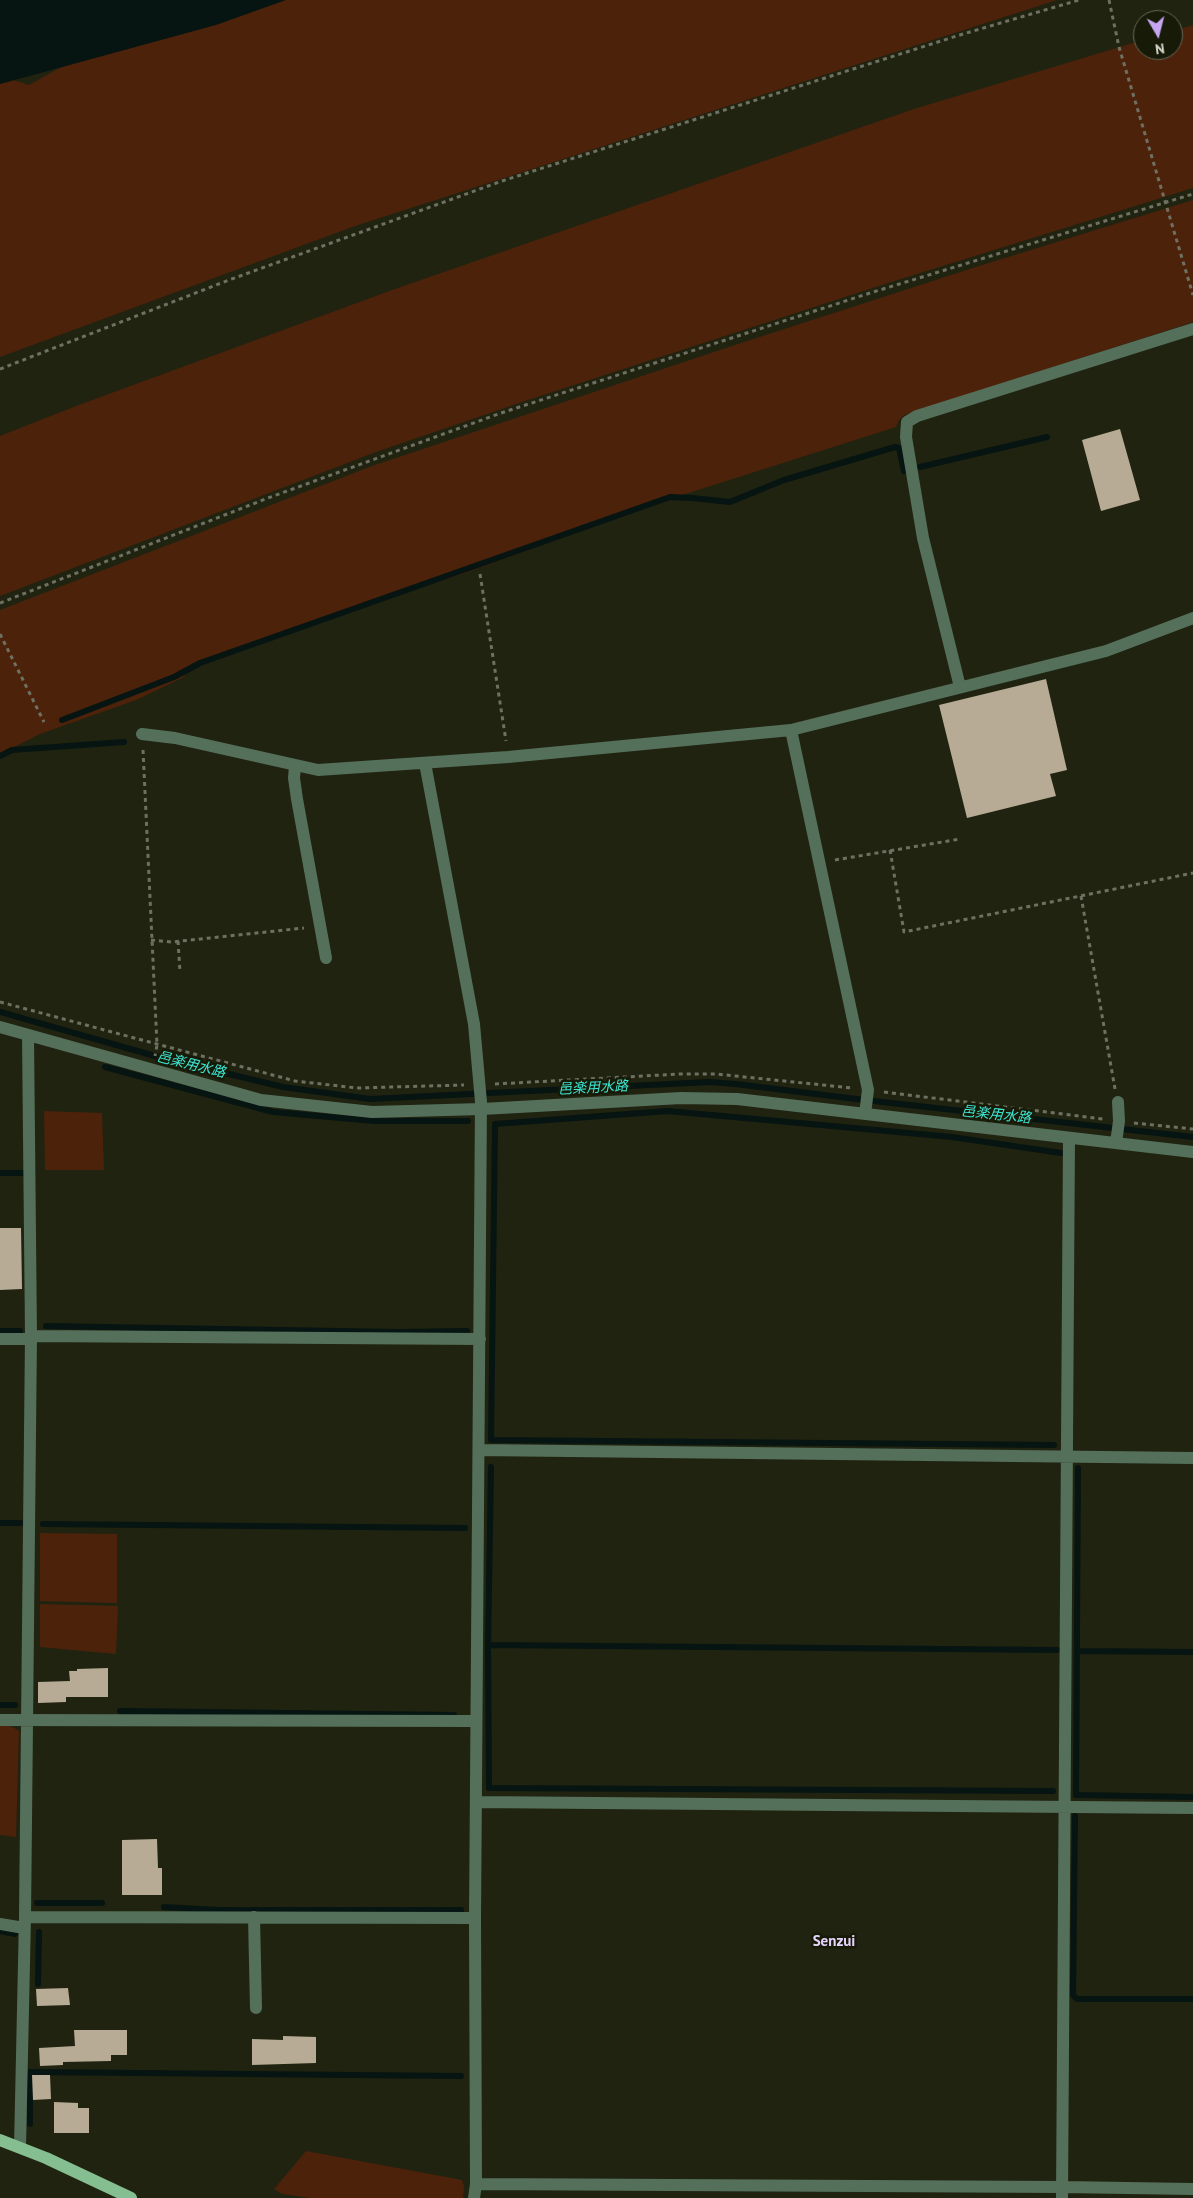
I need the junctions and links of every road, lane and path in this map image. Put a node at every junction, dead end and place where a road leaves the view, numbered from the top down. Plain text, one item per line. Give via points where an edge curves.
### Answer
1 (1079, 0) edge
2 (1109, 0) edge
3 (1193, 194) edge
4 (1166, 202) junction
5 (1193, 295) edge
6 (1193, 329) edge
7 (0, 368) edge
8 (480, 574) dead end
9 (0, 603) edge
10 (1193, 618) edge
11 (0, 634) edge
12 (960, 687) junction
13 (44, 722) dead end
14 (791, 730) junction
15 (142, 734) joint
16 (508, 757) junction
17 (425, 763) junction
18 (295, 766) junction
19 (960, 838) dead end
20 (890, 850) junction
21 (819, 862) junction
22 (1193, 873) edge
23 (1081, 896) junction
24 (320, 927) junction
25 (151, 940) junction
26 (178, 941) junction
27 (326, 958) dead end
28 (180, 972) dead end
29 (0, 1002) edge
30 (0, 1027) edge
31 (28, 1035) junction
32 (157, 1047) junction
33 (481, 1086) junction
34 (868, 1092) junction
35 (1118, 1102) joint
36 (482, 1106) junction
37 (866, 1111) junction
38 (1193, 1129) edge
39 (1118, 1131) junction
40 (1069, 1139) junction
41 (1193, 1152) edge
42 (31, 1338) junction
43 (0, 1339) edge
44 (480, 1339) junction
45 (478, 1450) junction
46 (1067, 1456) junction
47 (1193, 1458) edge
48 (0, 1720) edge
49 (26, 1720) junction
50 (476, 1721) junction
51 (476, 1802) junction
52 (1064, 1806) junction
53 (1193, 1808) edge
54 (254, 1917) junction
55 (475, 1918) junction
56 (25, 1922) junction
57 (0, 1924) edge
58 (256, 2008) dead end
59 (0, 2140) edge
60 (20, 2147) junction
61 (476, 2184) junction
62 (1193, 2189) edge
63 (1062, 2192) edge
64 (131, 2198) edge
65 (474, 2198) edge

1 - 7 path via 502,181 229,280
2 - 4 path via 1119,47
3 - 4 path
4 - 5 path
4 - 9 path via 860,296 501,413 268,498
6 - 12 street via 917,416 907,422 906,437 924,538
8 - 16 path
10 - 12 street via 1106,651
11 - 13 path
12 - 14 street
14 - 16 street
14 - 21 street
15 - 18 street via 174,738
15 - 25 path
16 - 17 street
17 - 18 street via 318,770
17 - 33 street via 474,1024
18 - 24 street via 297,799
19 - 20 path
20 - 21 path
20 - 23 path via 904,932
21 - 34 street
22 - 23 path
23 - 35 path
24 - 26 path
24 - 27 street
25 - 26 path
25 - 32 path
26 - 28 path
29 - 32 path
30 - 31 street
31 - 36 street via 261,1100 372,1112
31 - 42 street
32 - 33 path via 296,1081 357,1088
33 - 34 path via 716,1074
33 - 36 street
34 - 37 street
34 - 39 path
35 - 39 street
36 - 37 street via 727,1098
36 - 44 street
37 - 40 street
38 - 39 path
39 - 40 street
39 - 41 street
40 - 46 street
42 - 43 street
42 - 44 street
42 - 49 street
44 - 45 street
45 - 46 street
45 - 50 street
46 - 47 street
46 - 52 street
48 - 49 street
49 - 50 street
49 - 56 street
50 - 51 street
51 - 52 street
51 - 55 street
52 - 53 street
52 - 63 street
54 - 55 street
54 - 56 street
54 - 58 street
55 - 61 street
56 - 57 street
56 - 60 street
59 - 60 main road
60 - 64 main road
61 - 63 street
61 - 65 street
62 - 63 street

